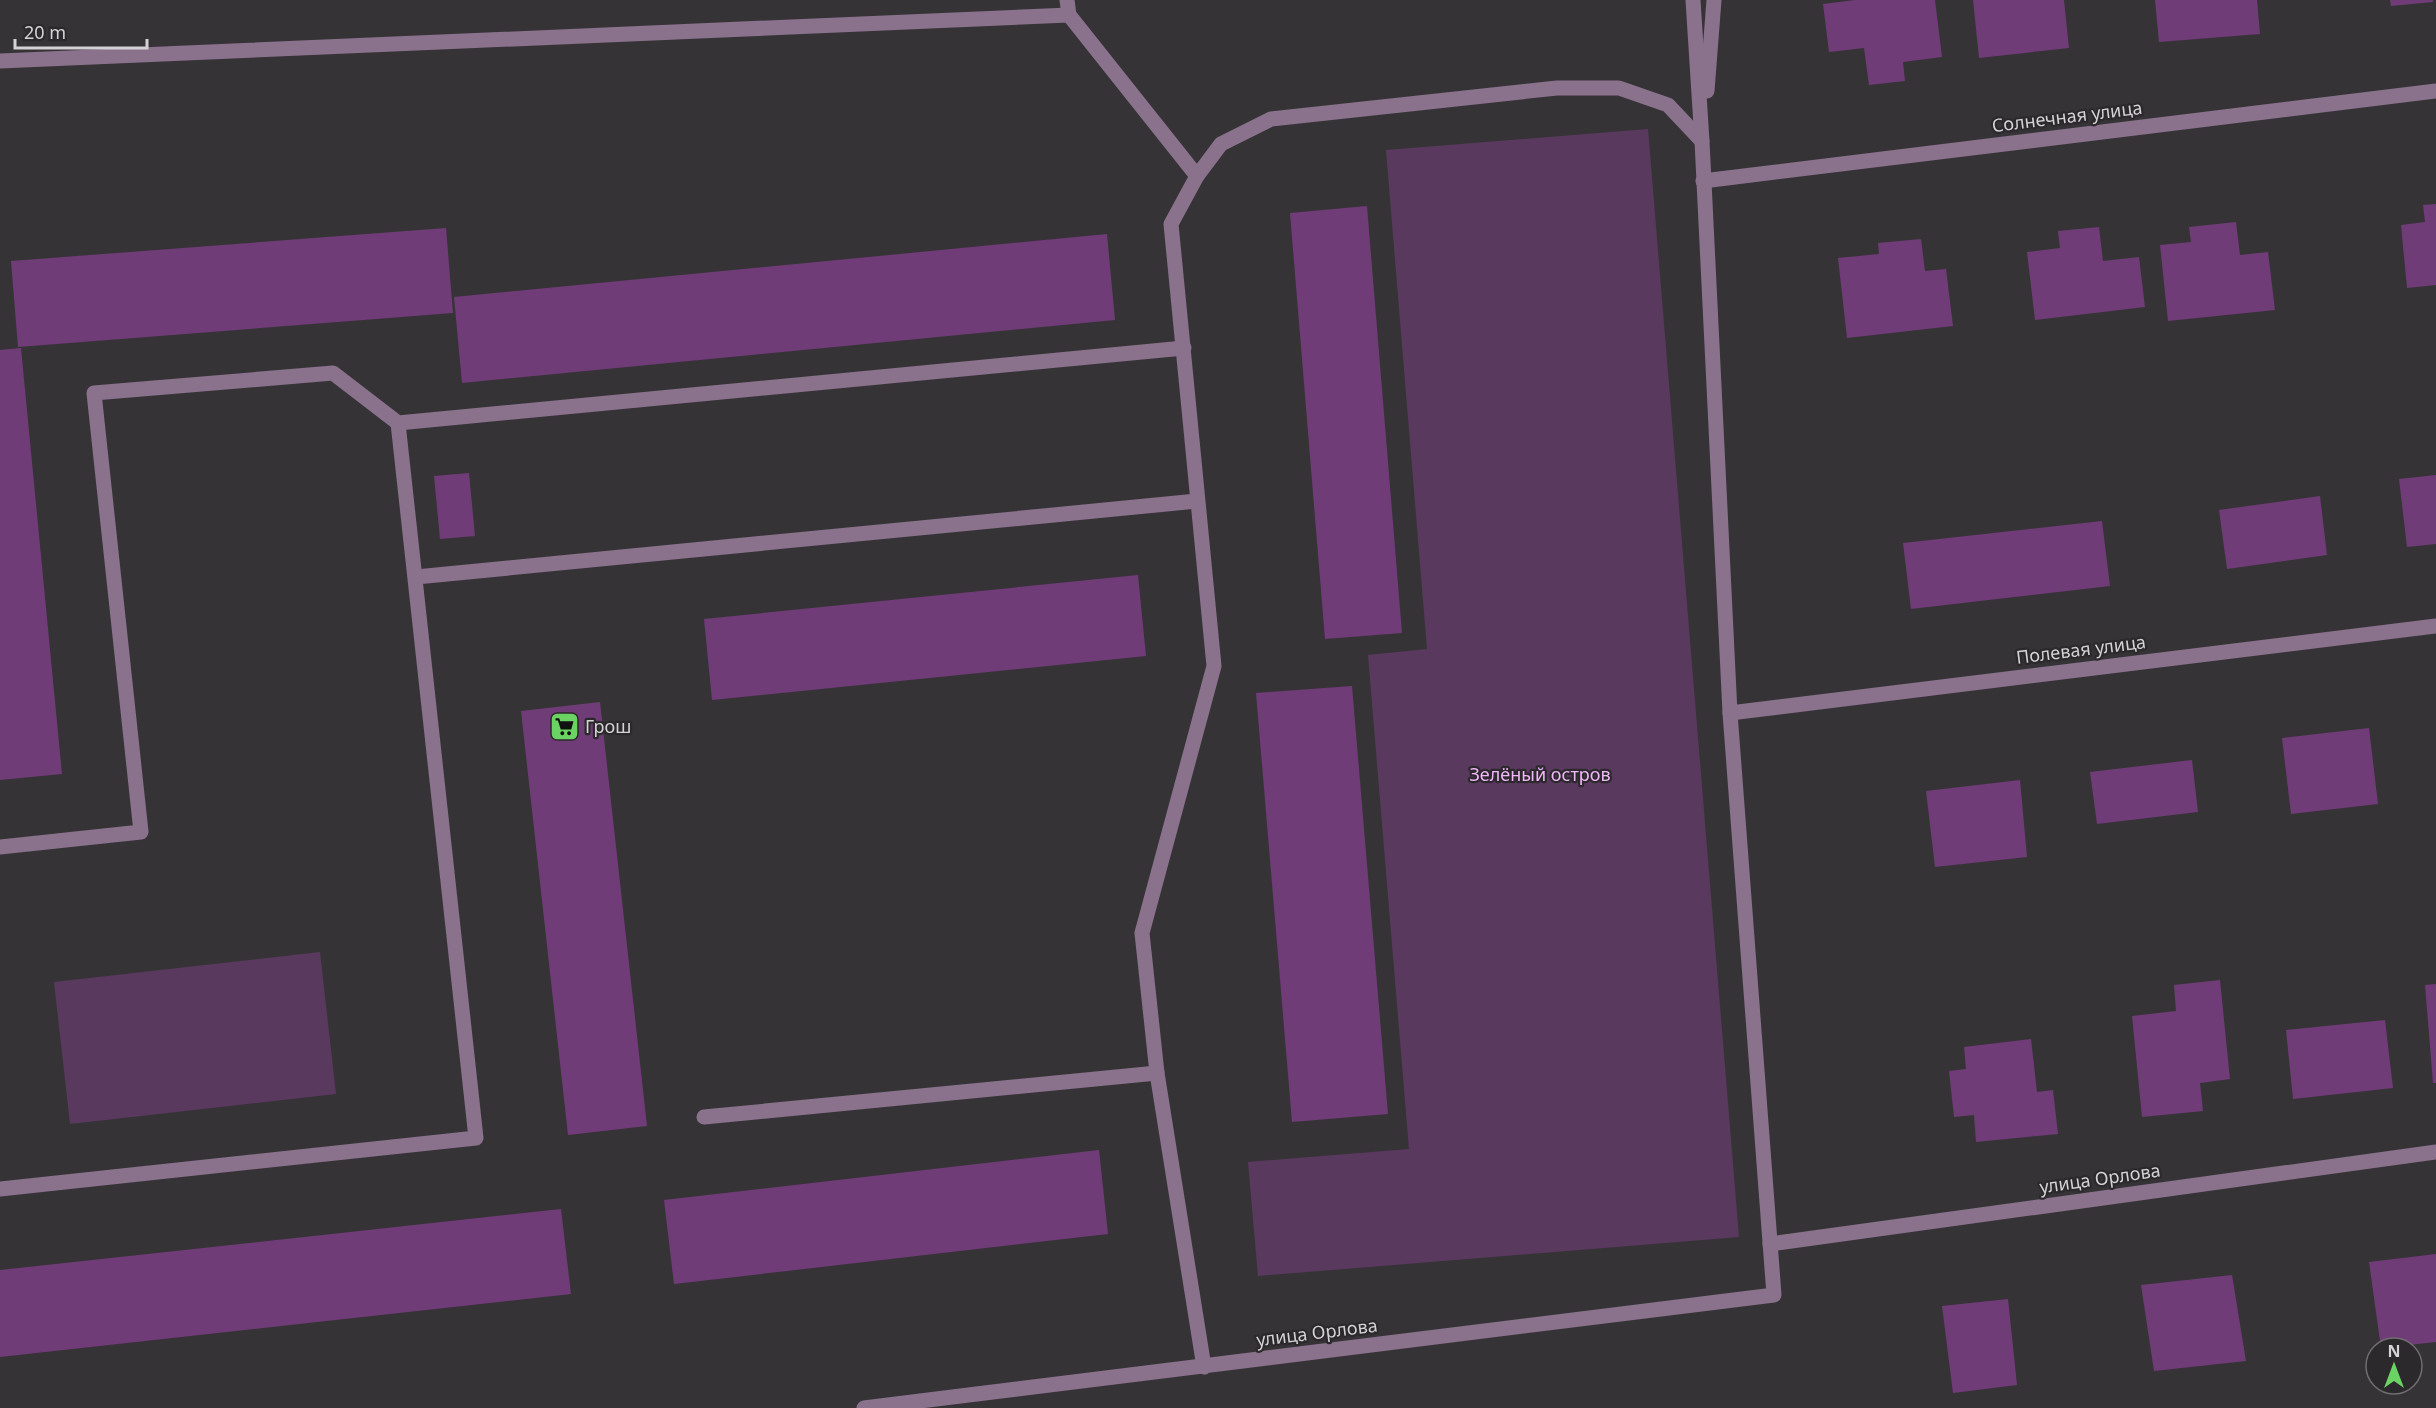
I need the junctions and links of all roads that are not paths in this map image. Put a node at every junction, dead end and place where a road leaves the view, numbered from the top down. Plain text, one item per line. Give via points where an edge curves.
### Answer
1 (1693, 0) edge
2 (1714, 0) edge
3 (1068, 7) edge
4 (0, 61) edge
5 (2436, 91) edge
6 (1702, 141) junction
7 (1197, 176) junction
8 (1703, 181) junction
9 (1184, 348) junction
10 (398, 423) junction
11 (1197, 501) junction
12 (416, 577) junction
13 (2436, 627) edge
14 (1730, 713) junction
15 (0, 847) edge
16 (1157, 1073) junction
17 (704, 1117) dead end
18 (2436, 1152) edge
19 (0, 1189) edge
20 (1770, 1244) junction
21 (1204, 1367) junction
22 (864, 1408) edge

1 - 6 street
2 - 6 street
3 - 4 street
3 - 7 street
5 - 8 street, Солнечная улица
6 - 7 street via 1668,105 1619,88 1557,88 1271,119 1221,144
6 - 8 street
7 - 9 street via 1171,224
8 - 14 street
9 - 10 street
9 - 11 street
10 - 12 street
10 - 15 street via 333,373 94,393 141,831
11 - 12 street
11 - 16 street via 1214,666 1142,933
12 - 19 street via 476,1138
13 - 14 street, Полевая улица
14 - 20 street
16 - 17 street
16 - 21 street
18 - 20 street, улица Орлова
20 - 21 street, улица Орлова via 1774,1295
21 - 22 street, улица Орлова

